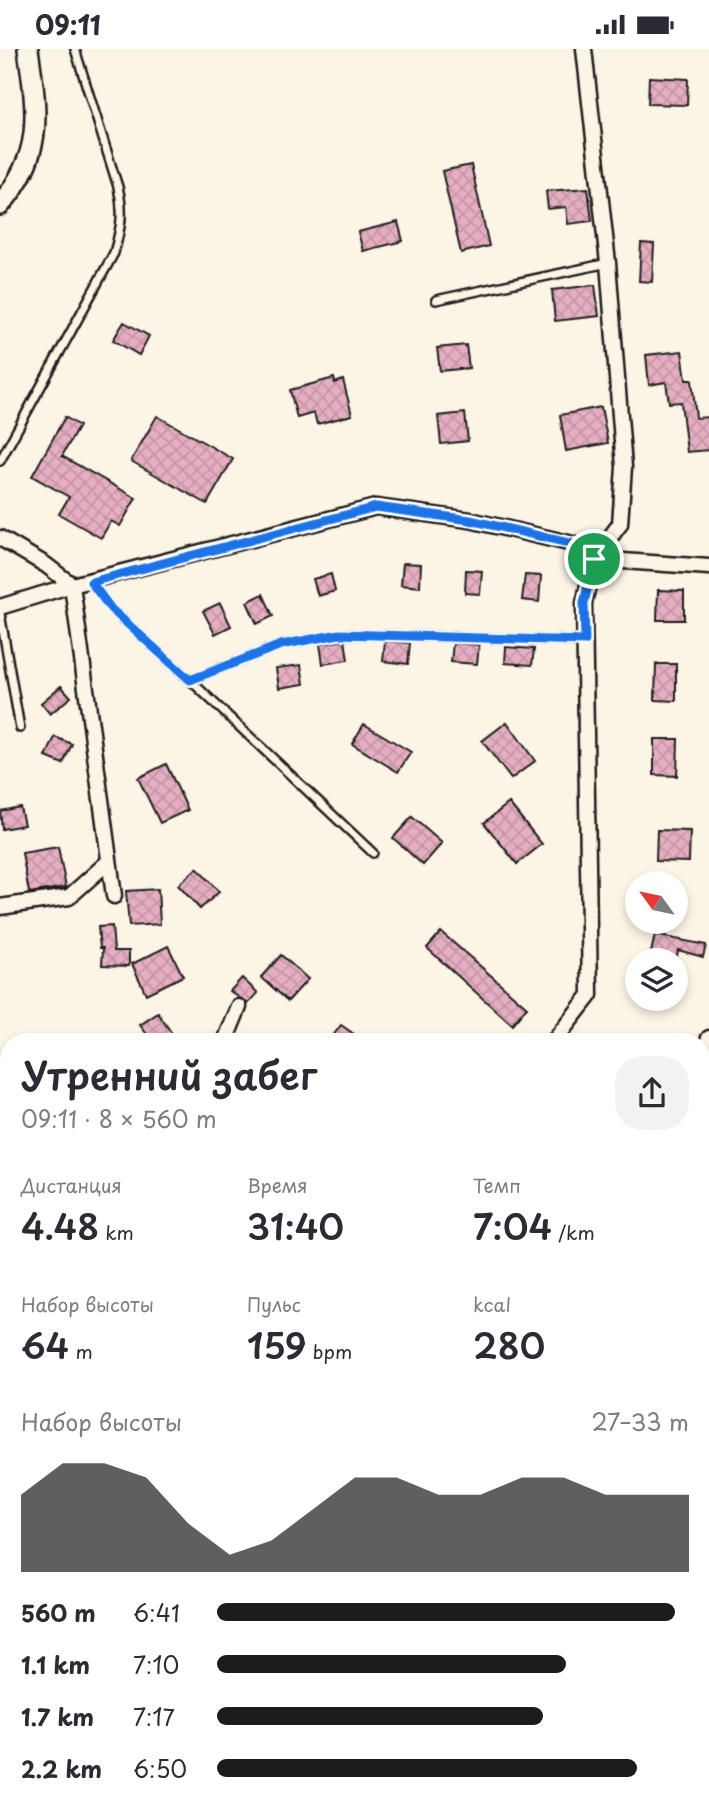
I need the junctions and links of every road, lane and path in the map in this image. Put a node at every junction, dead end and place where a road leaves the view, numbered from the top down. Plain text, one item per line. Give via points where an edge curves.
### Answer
1 (28, 49) edge
2 (75, 49) edge
3 (584, 49) edge
4 (0, 205) edge
5 (607, 263) junction
6 (436, 300) dead end
7 (0, 461) edge
8 (0, 538) edge
9 (594, 559) junction
10 (709, 567) edge
11 (91, 582) junction
12 (72, 585) junction
13 (0, 610) edge
14 (585, 641) junction
15 (190, 680) junction
16 (20, 728) dead end
17 (373, 853) dead end
18 (108, 862) junction
19 (114, 896) dead end
20 (0, 907) edge
21 (239, 1007) dead end
22 (228, 1033) edge
23 (560, 1033) edge

1 - 4 street via 38,117 35,141 23,175
2 - 7 lane via 118,187 122,226 114,253
3 - 5 street
5 - 6 lane
5 - 9 street via 624,467 620,524
8 - 12 street
9 - 10 street
9 - 11 street via 573,544 470,520 376,507
9 - 14 street via 584,603
11 - 12 street
11 - 15 lane via 111,609
12 - 13 street
12 - 18 street
13 - 16 lane
14 - 15 lane via 339,634 281,645
14 - 23 street via 590,995
15 - 17 lane
18 - 19 street
18 - 20 street via 69,897
21 - 22 street

